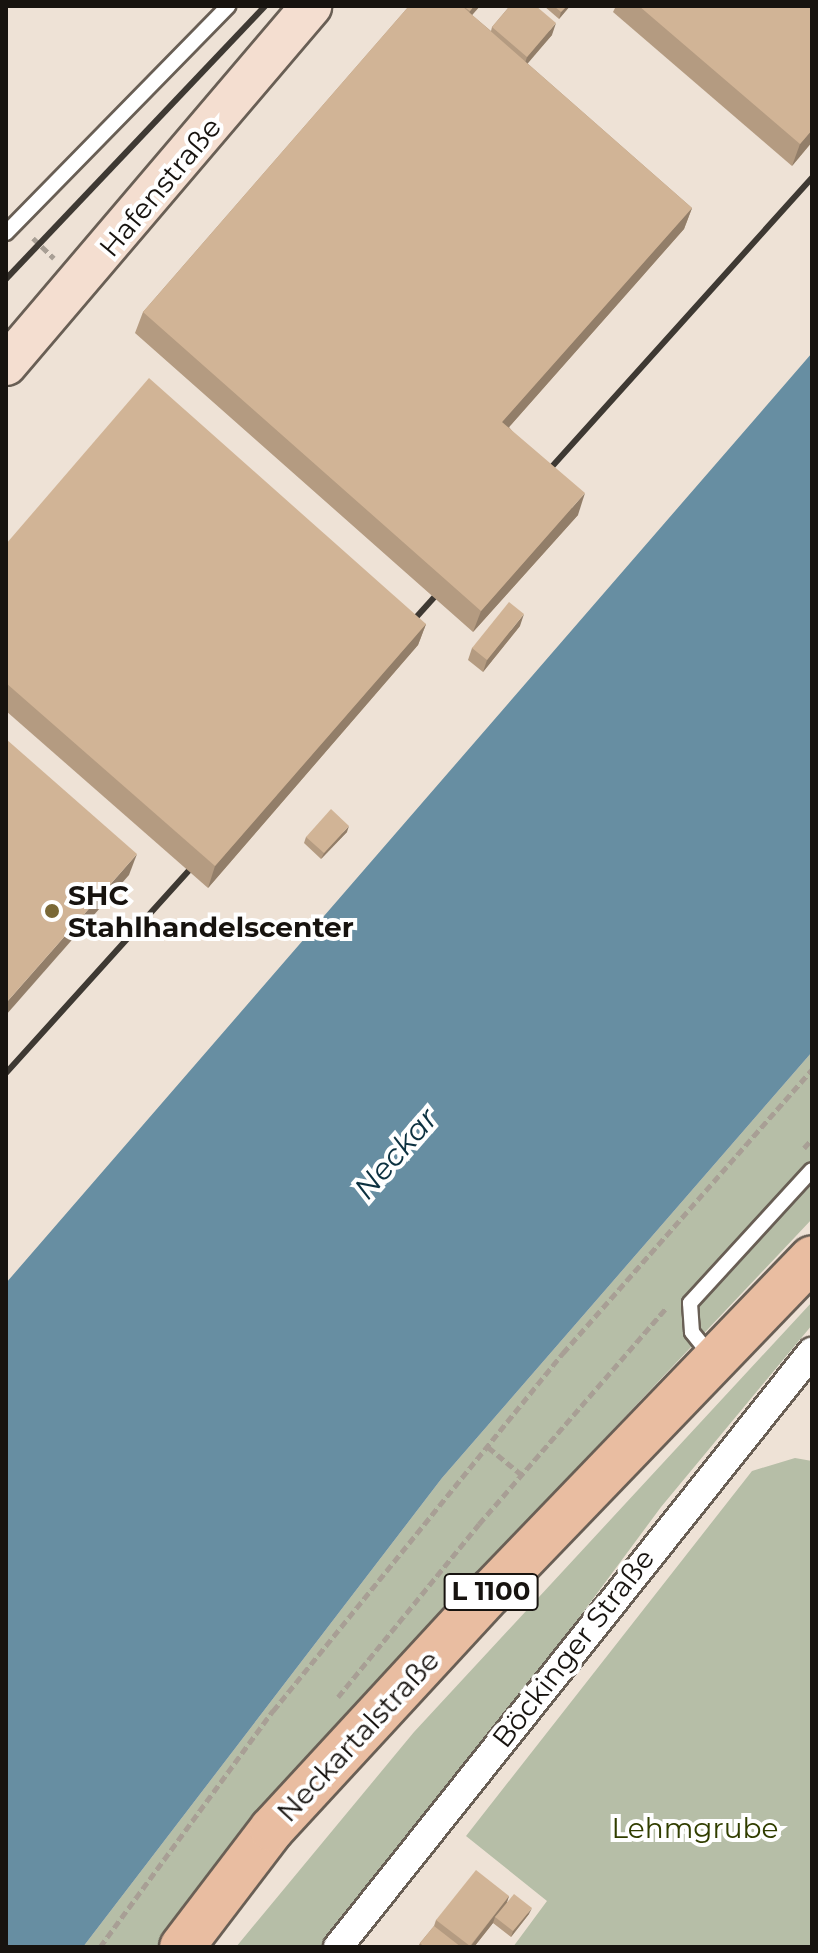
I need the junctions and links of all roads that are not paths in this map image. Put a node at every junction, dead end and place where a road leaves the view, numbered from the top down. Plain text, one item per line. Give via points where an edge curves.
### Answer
1 (228, 6) edge
2 (311, 6) edge
3 (11, 228) edge
4 (6, 365) edge
5 (812, 1170) edge
6 (812, 1259) edge
7 (812, 1352) edge
8 (715, 1360) junction
9 (182, 1947) edge
10 (338, 1947) edge

1 - 3 lane
2 - 4 main road, Hafenstraße
5 - 8 lane via 690,1303 692,1332
6 - 8 main road, Neckartalstraße / L 1100
7 - 10 street, Böckinger Straße
8 - 9 main road, Neckartalstraße / L 1100 via 272,1829

